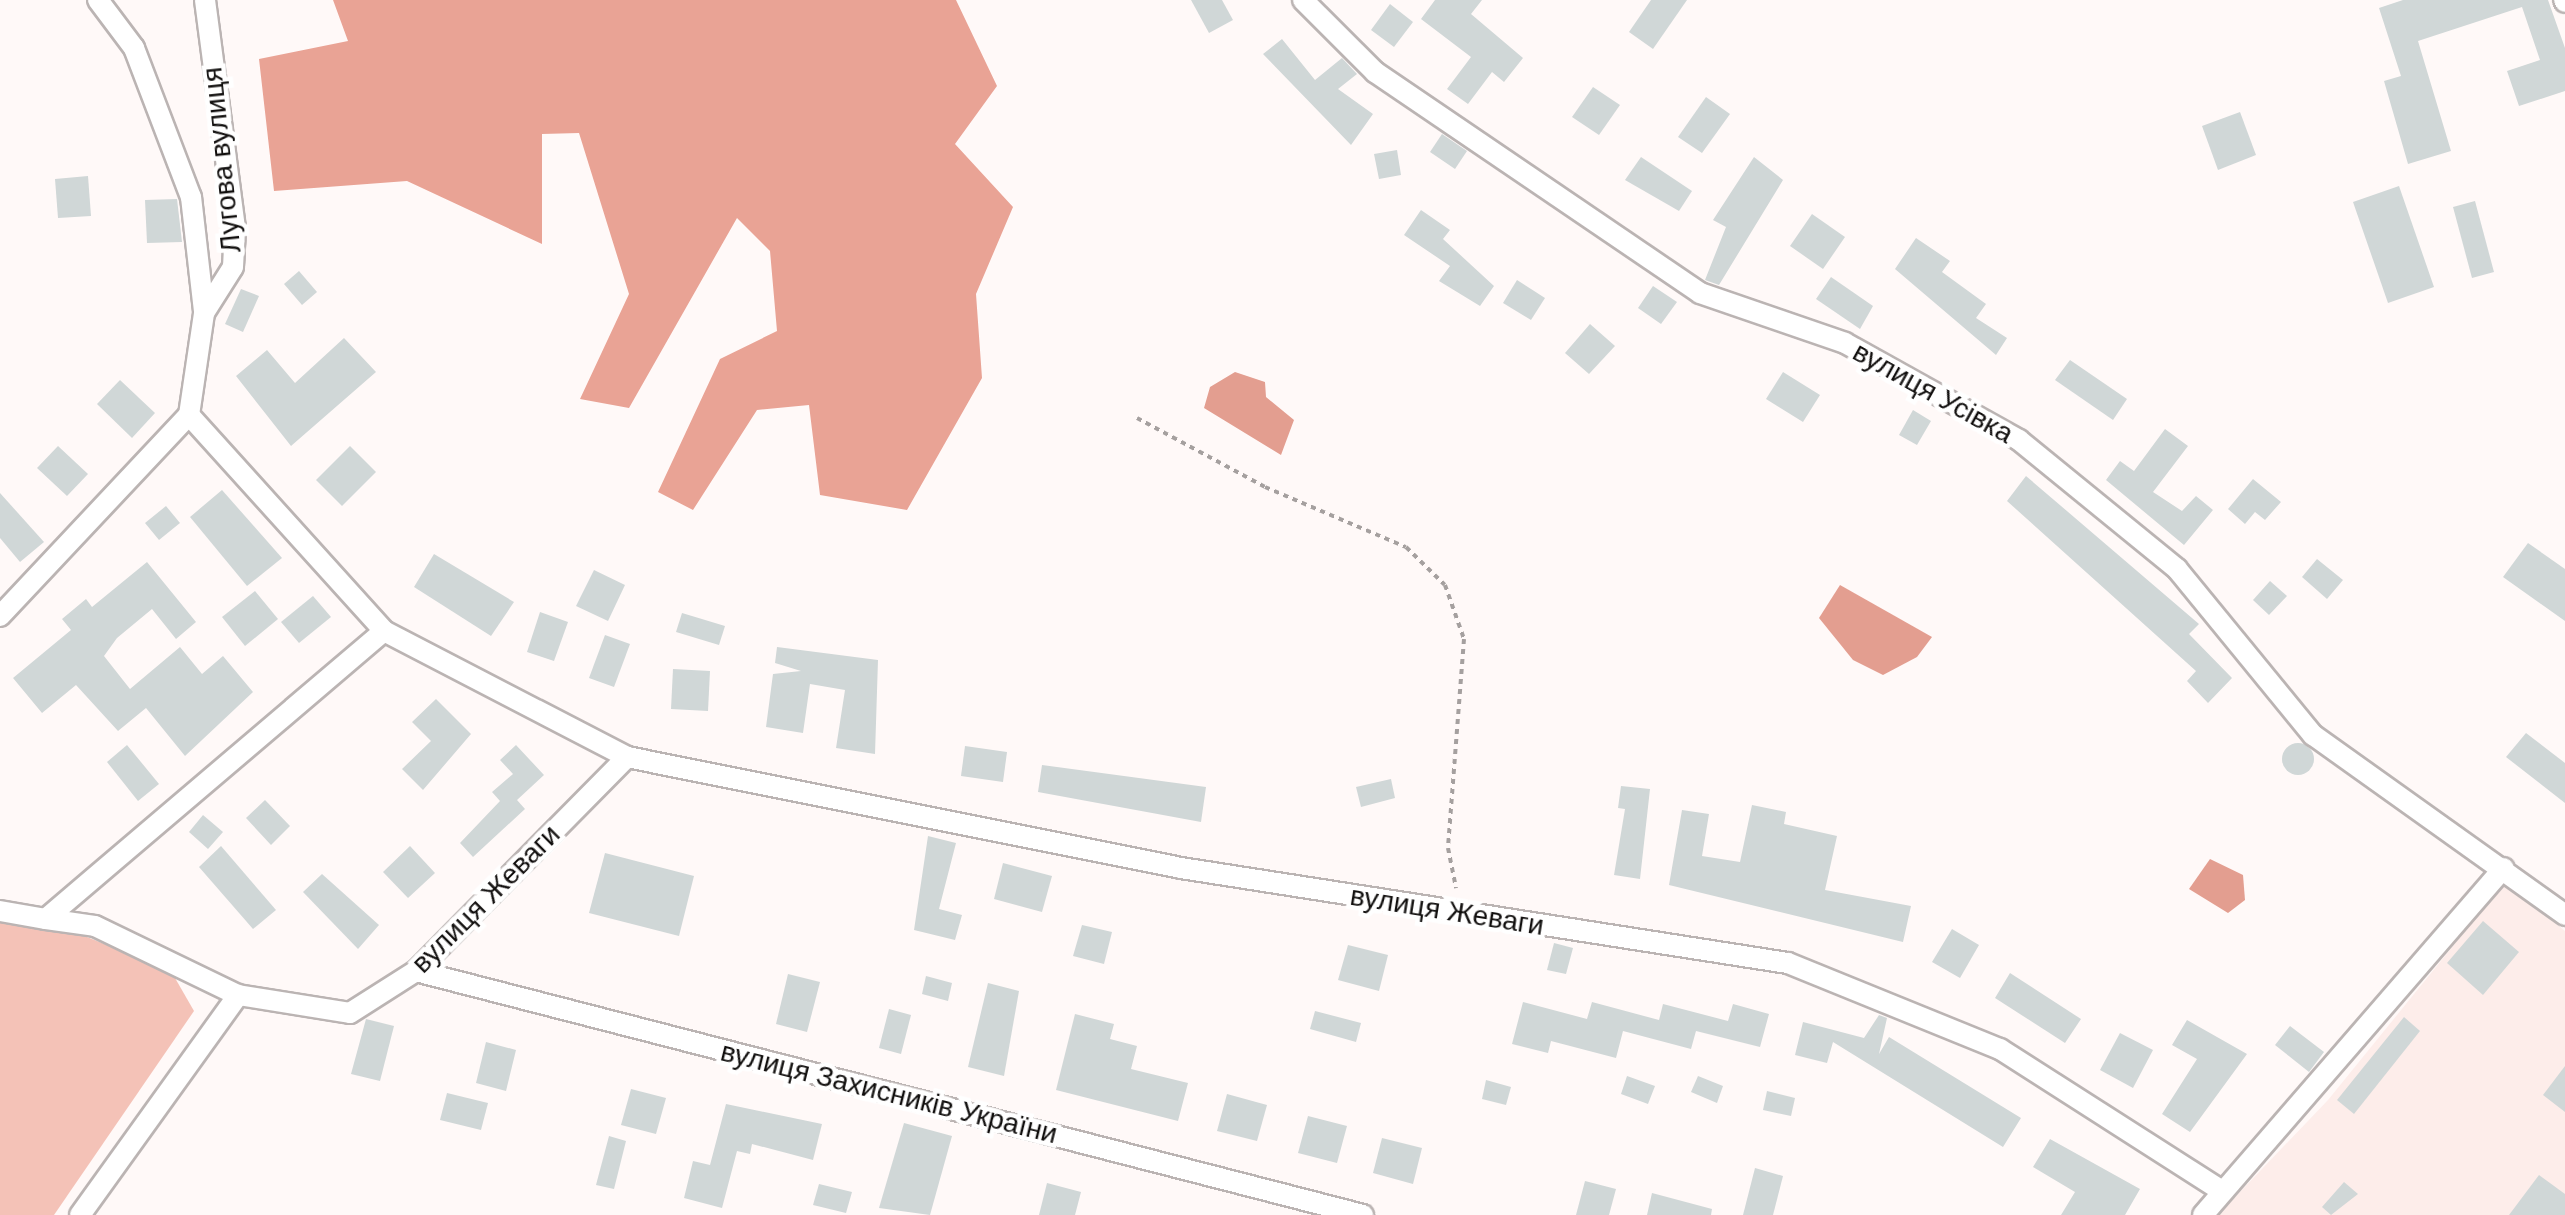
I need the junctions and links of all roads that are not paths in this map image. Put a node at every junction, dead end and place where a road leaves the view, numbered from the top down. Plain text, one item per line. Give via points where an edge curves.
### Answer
1 (98, 0) edge
2 (205, 0) edge
3 (1303, 0) edge
4 (204, 313) junction
5 (189, 415) junction
6 (0, 616) edge
7 (384, 631) junction
8 (627, 757) junction
9 (2504, 868) junction
10 (0, 912) edge
11 (2565, 915) edge
12 (46, 918) junction
13 (416, 971) junction
14 (238, 995) junction
15 (2219, 1188) junction
16 (80, 1215) edge
17 (1362, 1215) edge
18 (2203, 1215) edge

1 - 4 street, Лугова вулиця via 134,48 191,197
2 - 4 street, Лугова вулиця via 235,228 232,267
3 - 9 street, вулиця Усівка via 1375,72 1700,293 1845,343 2019,440 2177,569 2312,735
4 - 5 street, Лугова вулиця
5 - 6 street
5 - 7 street, вулиця Жеваги
7 - 8 street, вулиця Жеваги
7 - 12 street
8 - 13 street, вулиця Жеваги
8 - 15 street, вулиця Жеваги via 1182,868 1788,964 2000,1049
9 - 11 street, вулиця Усівка
9 - 15 street
10 - 12 street, вулиця Жеваги
12 - 14 street, вулиця Жеваги via 95,926
13 - 14 street, вулиця Жеваги via 350,1013
13 - 17 street, вулиця Захисників України
14 - 16 street
15 - 18 street

